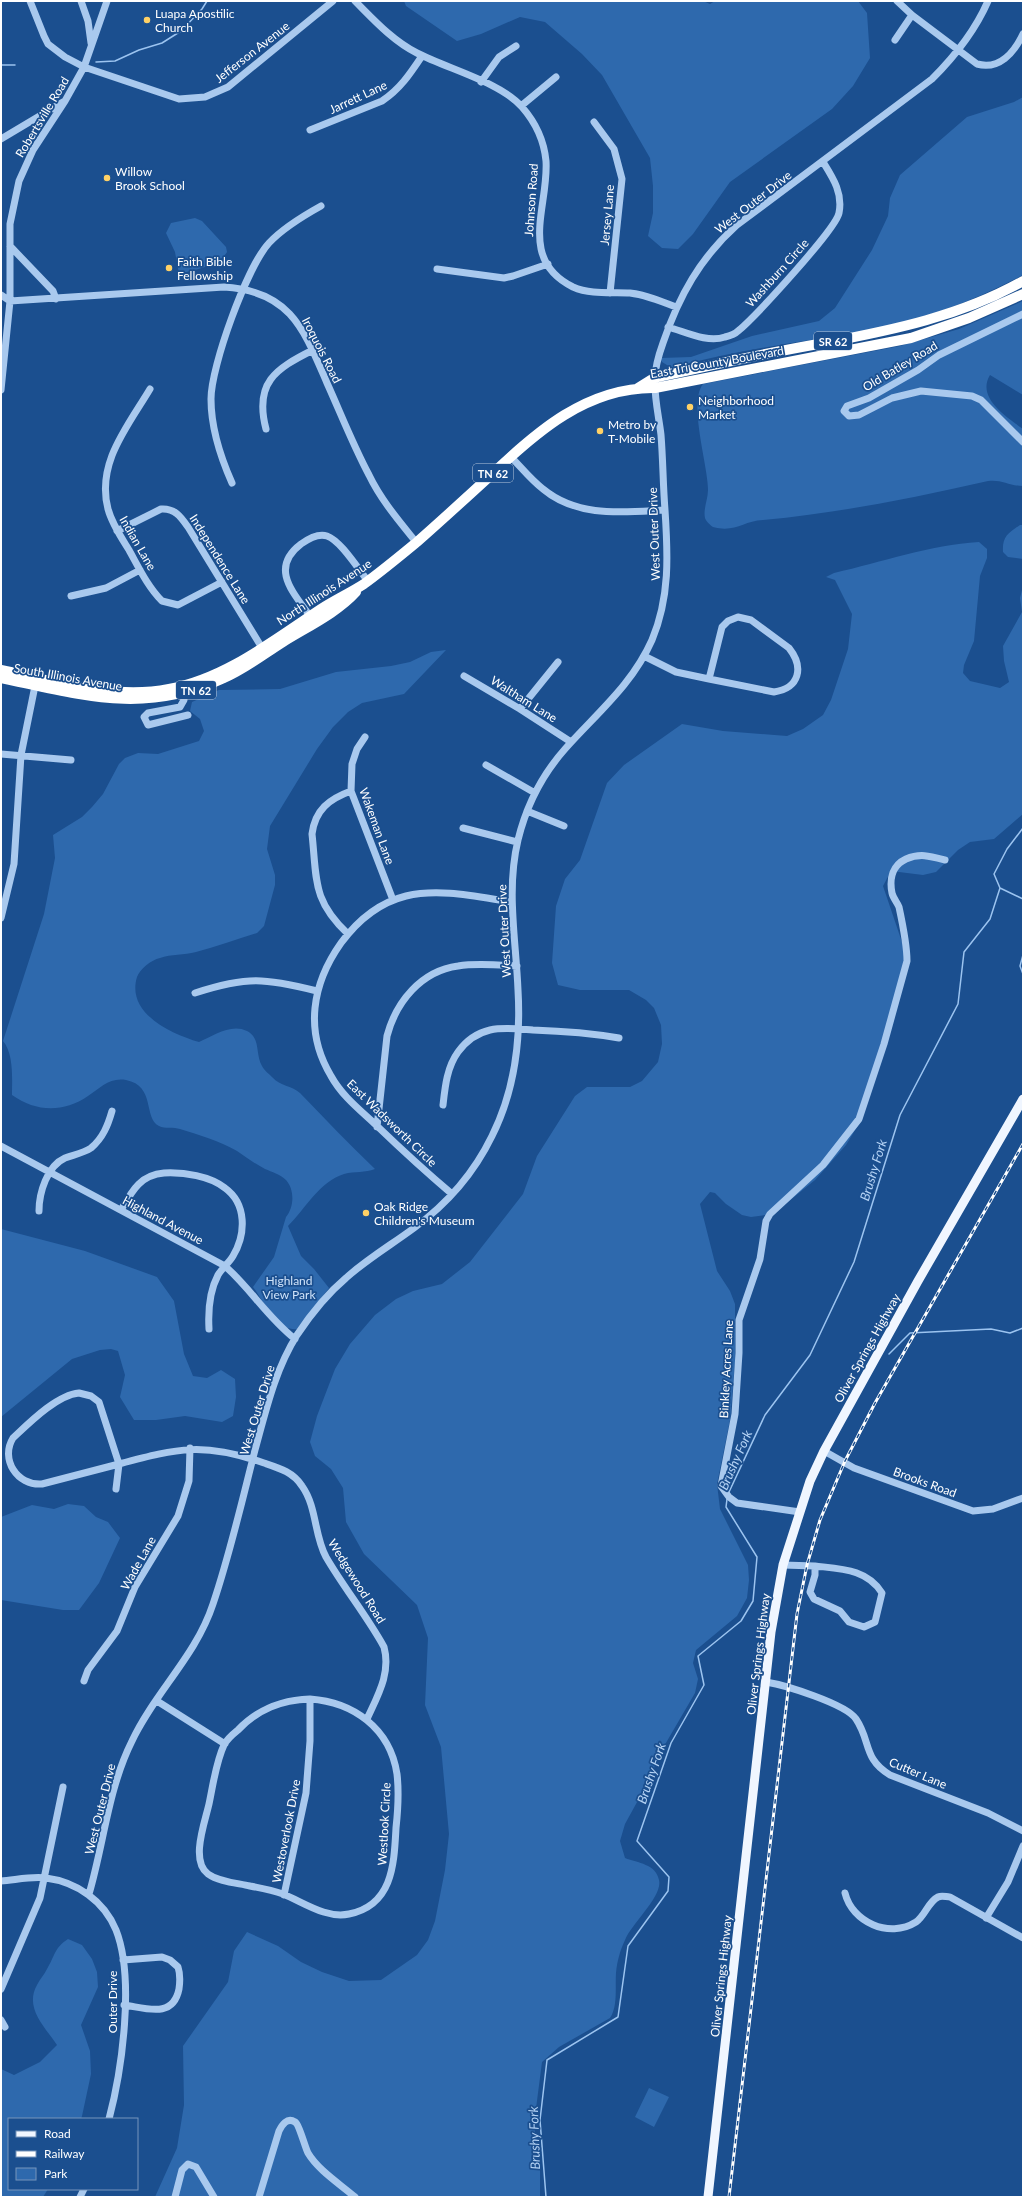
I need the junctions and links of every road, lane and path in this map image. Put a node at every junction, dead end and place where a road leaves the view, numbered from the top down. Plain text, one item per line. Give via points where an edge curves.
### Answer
1 (30, 1) edge
2 (81, 1) edge
3 (107, 1) edge
4 (333, 1) edge
5 (355, 1) edge
6 (897, 1) edge
7 (988, 1) edge
8 (912, 15) junction
9 (1023, 34) edge
10 (895, 40) dead end
11 (92, 45) junction
12 (516, 46) dead end
13 (958, 51) junction
14 (422, 56) junction
15 (84, 67) junction
16 (556, 77) dead end
17 (481, 82) junction
18 (65, 101) junction
19 (522, 106) junction
20 (594, 122) dead end
21 (310, 130) dead end
22 (1, 139) edge
23 (823, 162) junction
24 (321, 206) dead end
25 (10, 246) junction
26 (548, 264) junction
27 (437, 269) dead end
28 (1023, 281) edge
29 (244, 288) junction
30 (610, 293) junction
31 (1023, 294) edge
32 (1, 295) edge
33 (56, 299) junction
34 (10, 301) junction
35 (676, 307) junction
36 (1023, 314) edge
37 (668, 326) junction
38 (313, 350) junction
39 (655, 383) junction
40 (638, 388) joint
41 (150, 389) dead end
42 (1, 390) edge
43 (266, 429) dead end
44 (1023, 442) edge
45 (510, 456) junction
46 (232, 484) dead end
47 (665, 510) junction
48 (117, 531) junction
49 (416, 542) junction
50 (140, 570) junction
51 (222, 582) junction
52 (365, 583) junction
53 (71, 596) dead end
54 (313, 619) junction
55 (263, 650) junction
56 (644, 656) junction
57 (558, 662) dead end
58 (1, 670) edge
59 (464, 676) dead end
60 (1, 678) edge
61 (709, 679) junction
62 (36, 681) junction
63 (182, 690) junction
64 (520, 709) junction
65 (188, 715) dead end
66 (366, 737) dead end
67 (572, 742) junction
68 (1, 754) edge
69 (21, 755) junction
70 (71, 760) dead end
71 (486, 765) dead end
72 (351, 791) junction
73 (535, 793) junction
74 (527, 811) junction
75 (564, 826) dead end
76 (463, 828) dead end
77 (517, 842) junction
78 (945, 860) dead end
79 (392, 900) junction
80 (512, 902) junction
81 (3, 907) edge
82 (1, 918) edge
83 (348, 934) junction
84 (516, 966) junction
85 (317, 991) junction
86 (195, 993) dead end
87 (520, 1029) junction
88 (619, 1038) dead end
89 (1023, 1099) edge
90 (443, 1105) dead end
91 (112, 1111) dead end
92 (378, 1126) junction
93 (1, 1146) edge
94 (51, 1172) junction
95 (452, 1194) junction
96 (121, 1210) junction
97 (39, 1211) dead end
98 (225, 1266) junction
99 (209, 1329) dead end
100 (295, 1339) junction
101 (190, 1448) junction
102 (824, 1451) junction
103 (253, 1459) junction
104 (119, 1464) junction
105 (116, 1489) dead end
106 (1023, 1498) edge
107 (800, 1512) junction
108 (783, 1565) junction
109 (815, 1566) junction
110 (84, 1681) dead end
111 (766, 1682) junction
112 (310, 1699) junction
113 (157, 1701) junction
114 (367, 1719) junction
115 (225, 1744) junction
116 (63, 1787) dead end
117 (1023, 1831) edge
118 (1023, 1846) edge
119 (45, 1878) junction
120 (1, 1881) edge
121 (845, 1893) dead end
122 (89, 1894) junction
123 (284, 1895) junction
124 (986, 1918) junction
125 (1023, 1938) edge
126 (123, 1960) junction
127 (1, 1989) edge
128 (124, 2005) junction
129 (1, 2020) edge
130 (5, 2027) dead end
131 (109, 2118) edge
132 (175, 2197) edge
133 (214, 2197) edge
134 (260, 2197) edge
135 (355, 2197) edge
136 (708, 2197) edge

1 - 15 street, Jefferson Avenue via 48,44 64,57
2 - 11 street
3 - 11 street, Robertsville Road
4 - 15 street, Jefferson Avenue via 228,87 205,97 173,98
5 - 14 street, Johnson Road via 397,40
6 - 8 street
7 - 13 street, West Outer Drive via 973,30
8 - 10 street
8 - 13 street
9 - 13 street via 1016,48 997,64 977,64
11 - 15 street, Robertsville Road
12 - 17 street via 499,57
13 - 23 street, West Outer Drive via 917,92
14 - 17 street, Johnson Road
14 - 21 street, Jarrett Lane via 404,83 382,101
15 - 18 street, Robertsville Road
16 - 19 street
17 - 19 street, Johnson Road via 502,91
18 - 22 street
18 - 25 street, Robertsville Road via 33,150 19,181 10,224
19 - 26 street, Johnson Road via 535,124 544,146 546,172 538,234
20 - 30 street, Jersey Lane via 614,149 622,178
23 - 35 street, West Outer Drive via 721,240 692,276
23 - 37 street, Washburn Circle via 838,190 840,200 837,219 822,240 738,332 720,338 706,338
24 - 29 street via 304,215 269,244
25 - 33 street via 53,291
25 - 34 street, Robertsville Road
26 - 27 street via 504,278
26 - 30 street, Johnson Road via 573,286 589,292
28 - 39 highway, East Tri County Boulevard / SR 62 via 975,304 922,322
29 - 33 street, Iroquois Road via 224,287
29 - 38 street, Iroquois Road via 268,297 288,312 298,323
29 - 46 street via 218,358 211,398 213,429
30 - 35 street, Johnson Road via 640,295
31 - 39 highway, East Tri County Boulevard / SR 62 via 969,318 911,338
32 - 34 street
33 - 34 street, Iroquois Road
34 - 42 street, Robertsville Road
35 - 37 street, West Outer Drive
36 - 44 street, Old Batley Road via 939,355 897,383 847,406 844,411 849,416 859,415 892,398 921,391 972,396 981,400
37 - 39 street, West Outer Drive via 658,358
38 - 43 street via 284,365 268,384 262,410
38 - 49 street, Iroquois Road via 369,476 382,498
39 - 40 highway, East Tri County Boulevard / SR 62
39 - 47 street, West Outer Drive
40 - 45 highway, North Illinois Avenue / TN 62 via 609,395 573,409 542,429
41 - 48 street, Indian Lane via 112,453 107,468 107,505
45 - 47 street via 558,500 597,511
45 - 49 highway, North Illinois Avenue / TN 62
47 - 56 street, West Outer Drive via 668,571 666,595
48 - 50 street, Indian Lane
48 - 51 street, Independence Lane via 158,509 172,510 182,518
49 - 52 highway, North Illinois Avenue / TN 62
50 - 51 street, Indian Lane via 156,595 162,601 172,604 183,603
50 - 53 street via 106,588
51 - 55 street, Independence Lane
52 - 54 highway, North Illinois Avenue / TN 62 via 340,597
52 - 54 street via 340,546 331,538 318,535 304,542 287,558 285,567 290,587
54 - 55 highway, North Illinois Avenue / TN 62
55 - 63 highway, North Illinois Avenue / TN 62
56 - 61 street via 676,672
56 - 67 street, West Outer Drive via 623,688
57 - 64 street
58 - 62 highway, North Illinois Avenue / TN 62
59 - 64 street, Waltham Lane
60 - 62 highway, South Illinois Avenue / TN 62
61 - 61 street via 774,692 784,691 798,674 797,659 789,648 774,637 747,618 738,617 722,627
62 - 63 highway, North Illinois Avenue / TN 62 via 126,693
62 - 69 street
63 - 65 street via 184,700 180,707 148,713 144,717 148,725
64 - 67 street, Waltham Lane
66 - 72 street, Wakeman Lane via 357,749 352,764
67 - 73 street, West Outer Drive via 552,766
68 - 69 street
69 - 70 street
69 - 81 street via 17,846
71 - 73 street
72 - 79 street, Wakeman Lane
72 - 83 street via 329,801 321,808 312,834 320,895 331,916
73 - 74 street, West Outer Drive
74 - 75 street
74 - 77 street, West Outer Drive
76 - 77 street
77 - 80 street, West Outer Drive
78 - 107 street, Binkley Acres Lane via 916,855 900,862 894,868 892,893 899,906 907,961 884,1044 859,1119 823,1165 774,1209 766,1221 760,1259 740,1313 735,1414 723,1488 733,1500 744,1504
79 - 80 street, East Wadsworth Circle via 436,893
79 - 83 street, East Wadsworth Circle via 367,914
80 - 84 street, West Outer Drive
81 - 82 street
83 - 85 street, East Wadsworth Circle via 328,962
84 - 87 street, West Outer Drive
84 - 92 street via 474,964 448,968 422,981 405,997 390,1022 387,1036
85 - 86 street via 280,982 254,980 237,981
85 - 92 street, East Wadsworth Circle via 316,1034 323,1061 338,1087
87 - 88 street via 570,1031
87 - 90 street via 489,1030 462,1046 447,1076
87 - 95 street, West Outer Drive via 515,1073 502,1116 475,1165
89 - 102 main road, Oliver Springs Highway
91 - 94 street via 104,1133 98,1141 89,1149 63,1159
92 - 95 street, East Wadsworth Circle
93 - 94 street, Highland Avenue
94 - 96 street, Highland Avenue
94 - 97 street via 42,1188
95 - 100 street, West Outer Drive via 414,1228 345,1278 322,1302
96 - 98 street, Highland Avenue
96 - 98 street via 136,1186 146,1177 156,1174 186,1174 221,1184 238,1201 242,1222 240,1241
98 - 99 street via 218,1276 209,1302
98 - 100 street, Highland Avenue via 248,1288 277,1325
100 - 103 street, West Outer Drive via 275,1381
101 - 103 street, Wedgewood Road via 222,1451
101 - 104 street, Wedgewood Road
101 - 110 street, Wade Lane via 189,1481 178,1516 136,1587 118,1631 88,1670
102 - 106 street, Brooks Road via 854,1468 973,1511 993,1509
102 - 107 main road, Oliver Springs Highway via 810,1481
103 - 113 street, West Outer Drive via 212,1608 191,1652
103 - 114 street, Wedgewood Road via 284,1470 302,1485 311,1504 317,1534 326,1556 384,1647 387,1659 386,1674
104 - 104 street, Wedgewood Road via 99,1402 80,1393 68,1394 59,1400 13,1438 8,1449 8,1458 17,1475 35,1485
104 - 105 street
107 - 108 main road, Oliver Springs Highway
108 - 109 street
108 - 111 main road, Oliver Springs Highway via 771,1632
109 - 109 street via 810,1592 814,1599 840,1611 849,1622 864,1627 875,1622 882,1593 877,1585 855,1570
111 - 117 street, Cutter Lane via 844,1709 855,1717 873,1760 880,1769 890,1775 988,1813
111 - 136 main road, Oliver Springs Highway
112 - 114 street, Westlook Circle via 345,1706
112 - 115 street, Westlook Circle via 291,1700 266,1708 244,1723
112 - 123 street, Westoverlook Drive via 306,1793
113 - 115 street
113 - 122 street, West Outer Drive via 135,1733 123,1762
114 - 123 street, Westlook Circle via 386,1744 397,1773 394,1861 386,1888 373,1903 348,1914 323,1912
115 - 123 street, Westlook Circle via 210,1799 199,1852 200,1863 208,1874 218,1878
116 - 119 street
118 - 124 street via 1008,1882
119 - 120 street, Outer Drive
119 - 122 street, Outer Drive via 73,1885
119 - 127 street via 38,1904
121 - 124 street via 854,1912 867,1922 886,1929 915,1923 934,1900 943,1896
122 - 126 street, Outer Drive via 104,1910 113,1925
124 - 125 street
126 - 128 street, Outer Drive
126 - 128 street via 162,1957 170,1960 179,1969 177,1997 169,2007 154,2010
128 - 131 street, Outer Drive via 119,2075
129 - 130 street
132 - 133 street via 182,2170 188,2164 196,2167
134 - 135 street via 279,2131 288,2120 298,2125 309,2155

